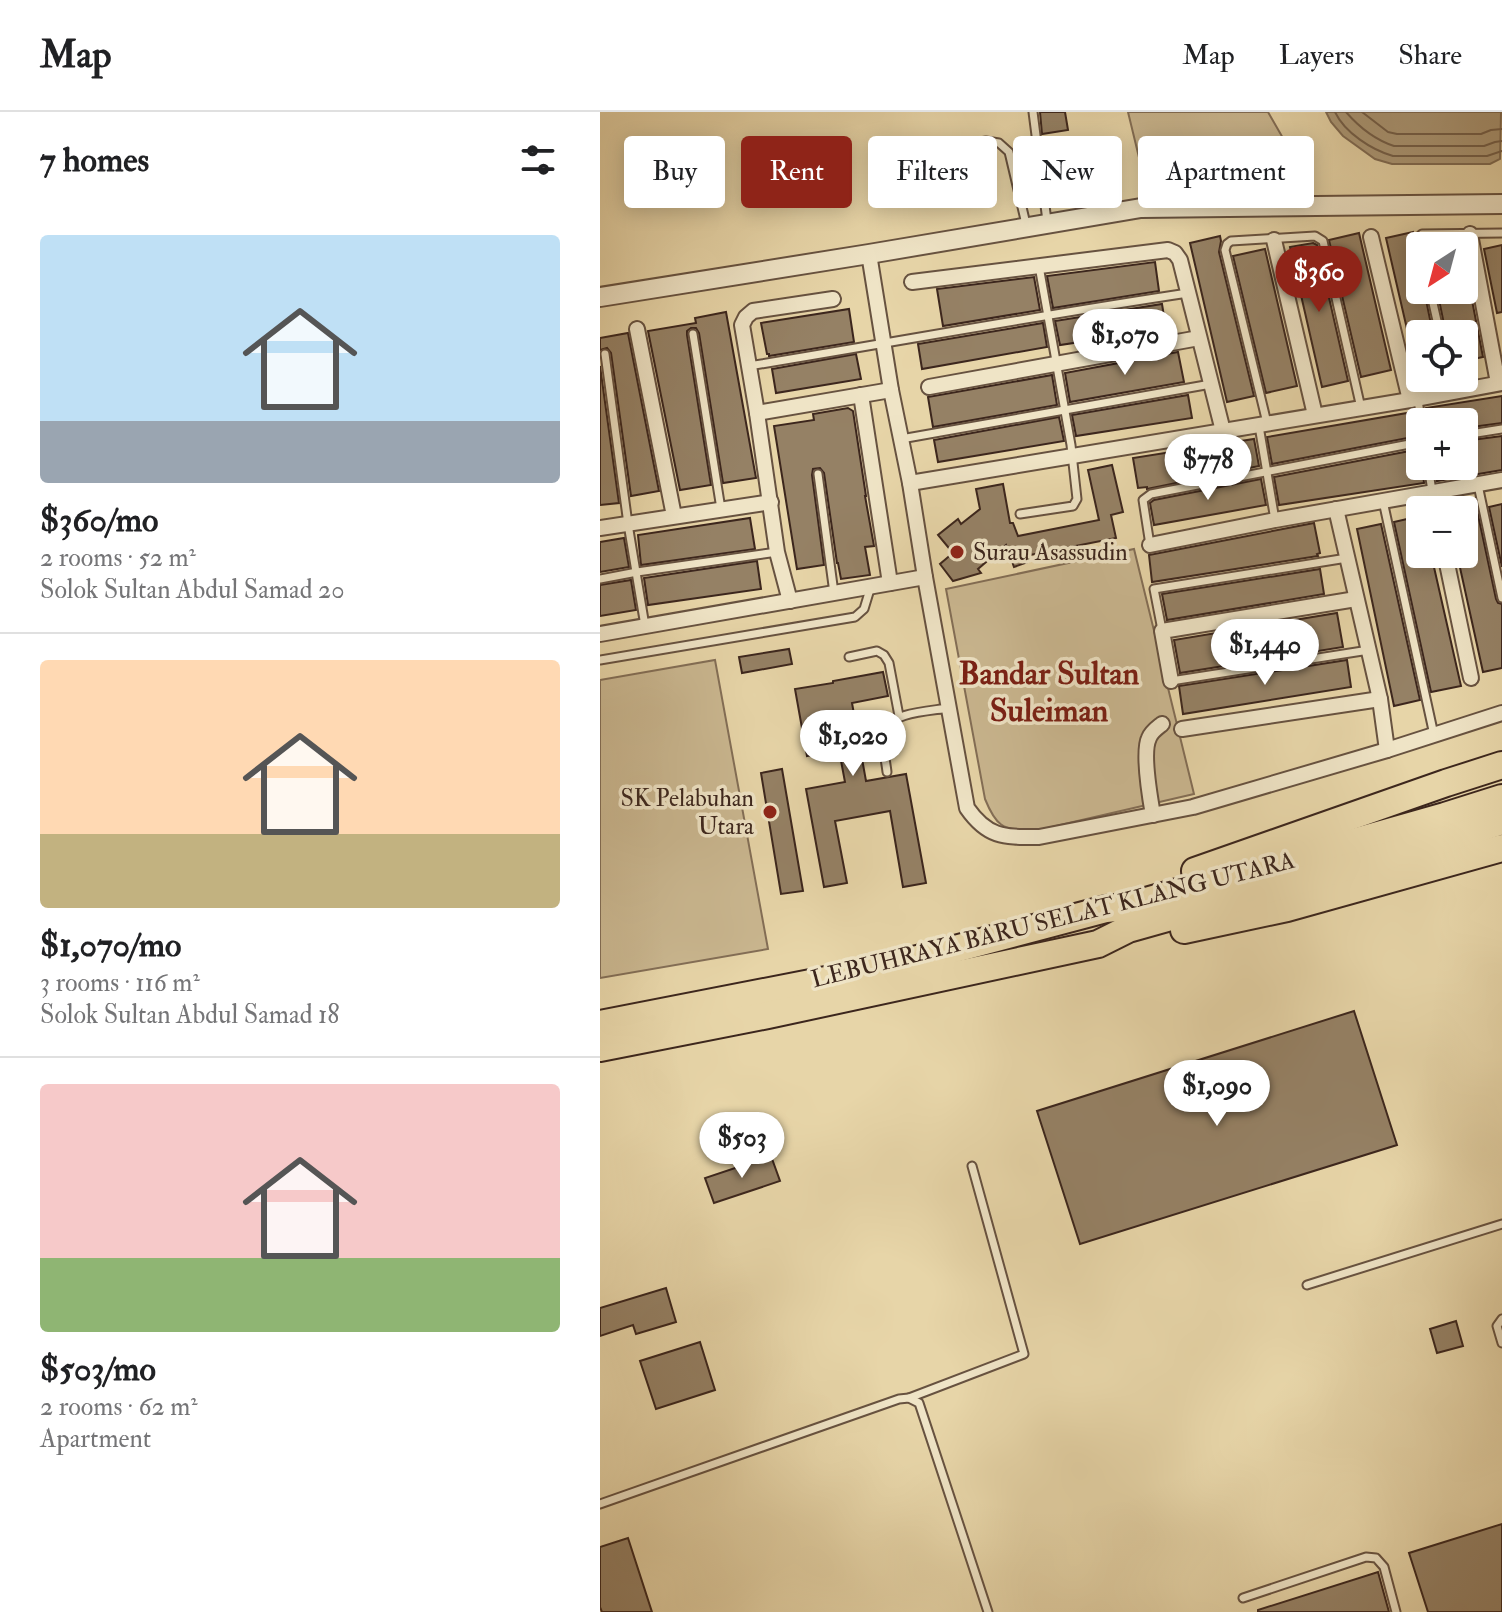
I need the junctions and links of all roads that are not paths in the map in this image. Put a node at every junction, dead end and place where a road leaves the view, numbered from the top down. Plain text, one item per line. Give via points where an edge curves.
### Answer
1 (1033, 112) edge
2 (997, 143) edge
3 (1502, 204) edge
4 (1048, 223) junction
5 (1027, 227) junction
6 (1502, 233) edge
7 (1478, 234) edge
8 (1371, 237) dead end
9 (1274, 240) junction
10 (869, 254) junction
11 (1039, 266) junction
12 (1478, 274) edge
13 (912, 282) dead end
14 (1188, 293) junction
15 (600, 297) edge
16 (833, 299) dead end
17 (1047, 314) junction
18 (637, 329) dead end
19 (693, 334) dead end
20 (1199, 338) junction
21 (883, 344) junction
22 (605, 354) dead end
23 (1056, 364) junction
24 (749, 366) junction
25 (1500, 383) edge
26 (1211, 384) junction
27 (1478, 384) edge
28 (929, 387) dead end
29 (891, 390) junction
30 (1434, 392) edge
31 (861, 395) junction
32 (1414, 400) junction
33 (1361, 408) junction
34 (1417, 408) edge
35 (1064, 409) junction
36 (757, 413) junction
37 (1315, 415) junction
38 (1263, 424) junction
39 (1502, 429) edge
40 (1223, 431) junction
41 (1478, 433) edge
42 (901, 439) junction
43 (1406, 445) edge
44 (1072, 456) junction
45 (1266, 471) junction
46 (818, 474) dead end
47 (1430, 480) edge
48 (1502, 480) edge
49 (910, 483) junction
50 (1478, 485) junction
51 (1432, 493) junction
52 (1433, 496) edge
53 (1383, 501) junction
54 (771, 502) junction
55 (721, 509) junction
56 (1336, 509) junction
57 (1020, 514) dead end
58 (674, 516) junction
59 (1275, 520) junction
60 (628, 524) junction
61 (600, 528) edge
62 (1150, 545) joint
63 (777, 552) junction
64 (1347, 558) junction
65 (1448, 568) edge
66 (637, 572) junction
67 (925, 577) junction
68 (600, 579) edge
69 (890, 583) junction
70 (871, 586) junction
71 (834, 593) junction
72 (1502, 598) edge
73 (1356, 599) junction
74 (790, 601) junction
75 (645, 626) junction
76 (1162, 631) junction
77 (600, 634) edge
78 (1369, 650) junction
79 (849, 657) dead end
80 (600, 660) edge
81 (1471, 678) dead end
82 (1171, 681) joint
83 (1380, 699) junction
84 (948, 708) junction
85 (1502, 713) edge
86 (899, 716) junction
87 (1162, 724) dead end
88 (1182, 729) dead end
89 (1434, 735) junction
90 (1387, 750) junction
91 (1502, 765) edge
92 (887, 772) dead end
93 (1502, 798) edge
94 (1153, 815) junction
95 (1502, 821) edge
96 (1446, 828) junction
97 (1502, 848) edge
98 (1106, 909) junction
99 (1098, 944) junction
100 (600, 1024) edge
101 (600, 1048) edge
102 (972, 1166) dead end
103 (1502, 1224) edge
104 (1307, 1285) dead end
105 (1502, 1319) edge
106 (1502, 1343) edge
107 (909, 1398) junction
108 (600, 1504) edge
109 (1243, 1598) dead end
110 (988, 1612) edge
111 (1396, 1612) edge

1 - 4 lane
2 - 5 lane via 1009,152
3 - 4 street via 1141,208
4 - 5 street
5 - 10 street
6 - 7 lane
8 - 32 street
9 - 33 lane via 1315,236 1323,241
9 - 37 street
9 - 38 lane via 1231,241 1225,250
10 - 15 street
10 - 21 street
11 - 13 street
11 - 14 street via 1168,250 1180,260
11 - 17 lane
12 - 25 street
14 - 17 lane
14 - 20 street
16 - 24 street via 753,311 742,325
17 - 21 lane
17 - 23 lane
18 - 58 street
19 - 55 lane
20 - 23 street
20 - 26 street
21 - 24 lane
21 - 29 street
22 - 60 lane
23 - 28 street
23 - 35 lane
24 - 36 street
25 - 27 street
26 - 35 lane
26 - 40 street
29 - 31 street
29 - 42 street
30 - 32 street
31 - 36 street
31 - 69 street
32 - 33 street
32 - 34 lane
33 - 37 street
35 - 42 lane
35 - 44 lane
36 - 54 street
37 - 38 street
38 - 40 street
38 - 45 lane
39 - 41 lane
40 - 44 street
42 - 49 street
43 - 45 lane
44 - 49 street
44 - 57 lane via 1077,499 1073,506
45 - 59 lane
45 - 62 lane via 1146,496
46 - 71 lane
47 - 51 lane
48 - 50 street
49 - 67 street
50 - 51 street
50 - 72 lane
51 - 52 street
51 - 53 street
53 - 56 street
53 - 89 lane
54 - 55 street
54 - 63 street
55 - 58 street
56 - 59 street
56 - 64 street
58 - 60 street
59 - 62 street
60 - 61 street
60 - 66 lane
63 - 66 lane
63 - 74 street
64 - 73 street
64 - 76 lane via 1154,589
65 - 81 street
66 - 68 lane
66 - 75 lane
67 - 69 street
67 - 84 street
69 - 70 street
70 - 71 street
70 - 80 lane via 864,609 855,617
71 - 74 street
73 - 76 street
73 - 78 street
74 - 75 street
75 - 77 street
76 - 82 street
78 - 82 lane
78 - 83 street
79 - 86 lane via 877,651 884,655
83 - 88 street
83 - 90 street
84 - 86 lane
84 - 94 street via 967,808 993,833 1039,837
85 - 89 street
86 - 92 lane via 883,732
87 - 94 street via 1147,745
89 - 90 street
90 - 94 street
91 - 98 highway via 1123,896
93 - 96 highway, LEBUHRAYA BARU SELAT KLANG UTARA
95 - 96 highway, LEBUHRAYA BARU SELAT KLANG UTARA
96 - 98 highway, LEBUHRAYA BARU SELAT KLANG UTARA
96 - 99 highway, LEBUHRAYA BARU SELAT KLANG UTARA via 1128,929
97 - 99 highway via 1287,908
98 - 100 highway, LEBUHRAYA BARU SELAT KLANG UTARA via 872,971
99 - 101 highway, LEBUHRAYA BARU SELAT KLANG UTARA
102 - 107 lane via 1024,1354
103 - 104 lane
105 - 106 lane via 1497,1326
107 - 108 lane
107 - 110 lane via 919,1403
109 - 111 lane via 1366,1557 1384,1567

